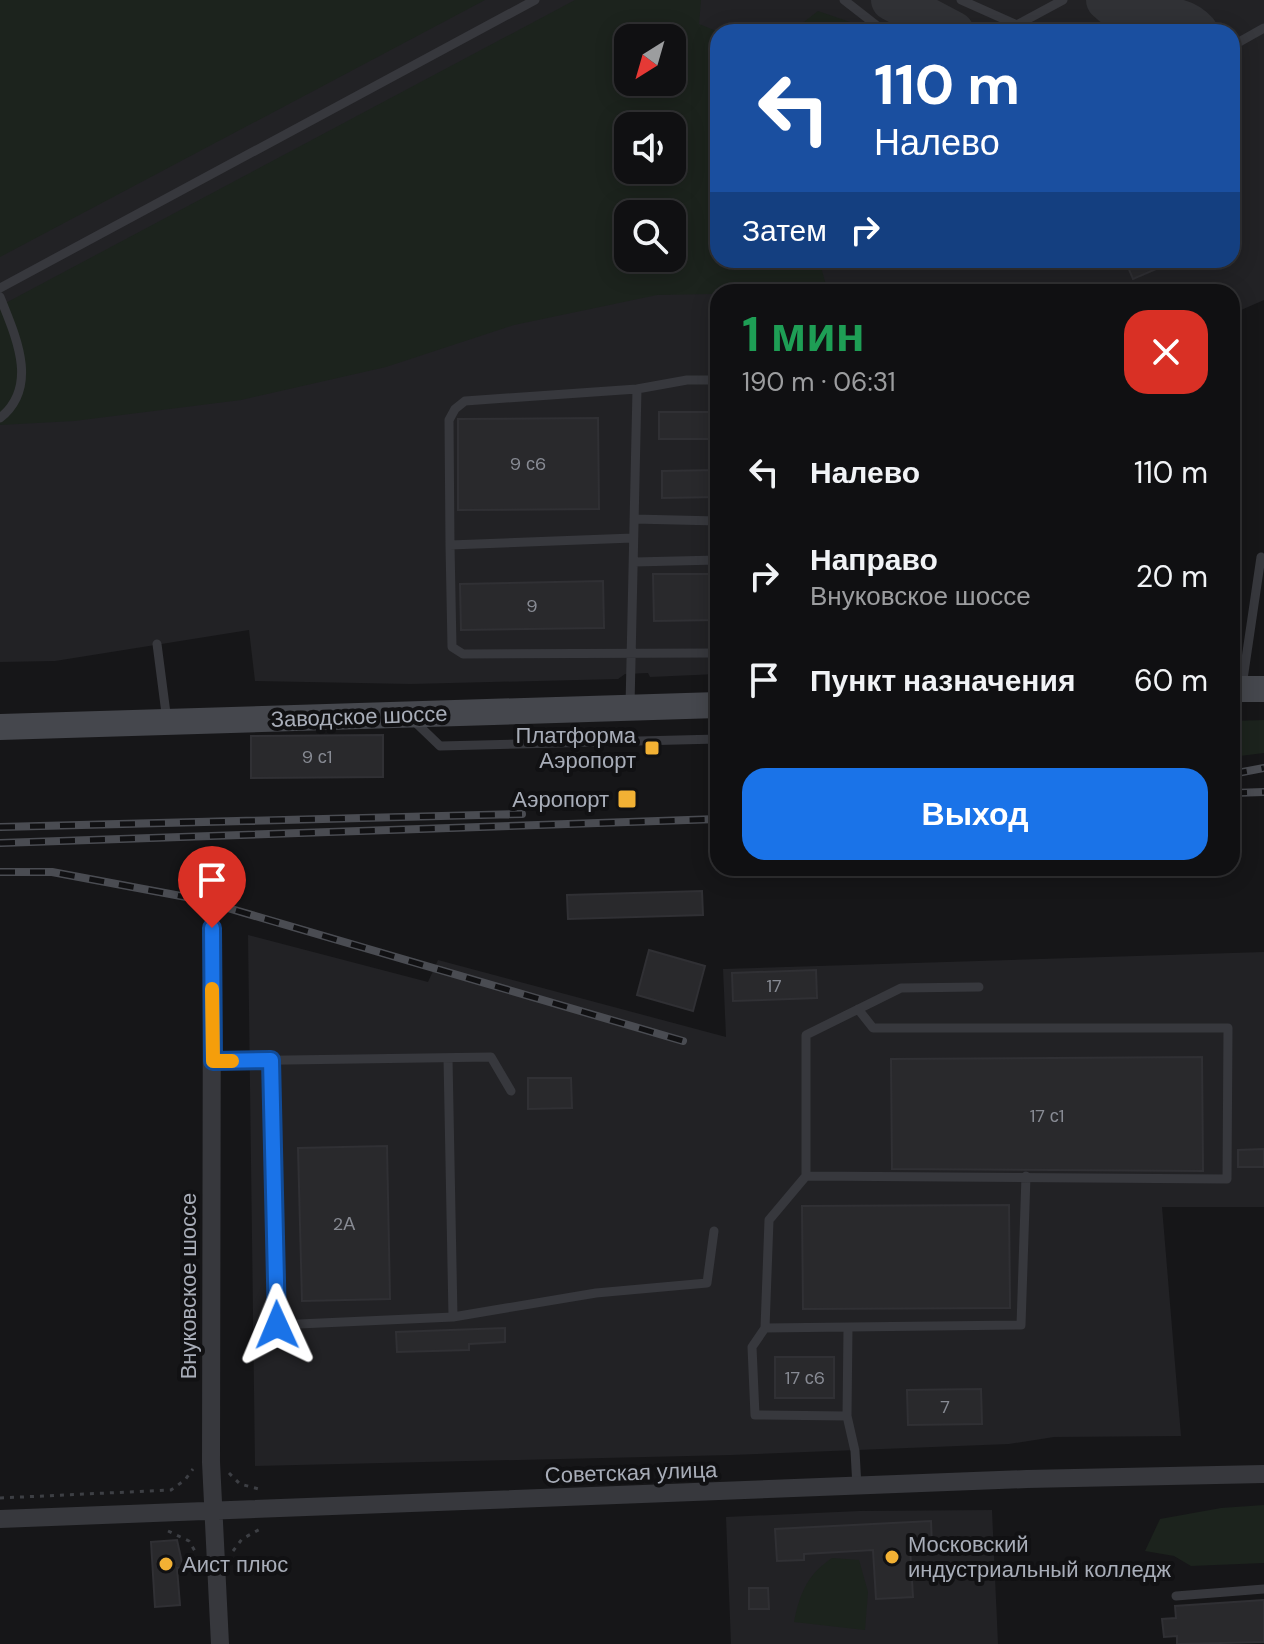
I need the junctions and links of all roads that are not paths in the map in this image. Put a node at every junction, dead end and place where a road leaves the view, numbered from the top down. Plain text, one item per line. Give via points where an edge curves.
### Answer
1 (535, 0) edge
2 (844, 0) edge
3 (961, 0) edge
4 (1063, 0) edge
5 (875, 24) edge
6 (1015, 24) edge
7 (1019, 24) edge
8 (1264, 28) edge
9 (1240, 42) edge
10 (0, 288) edge
11 (0, 297) edge
12 (710, 380) edge
13 (637, 389) junction
14 (0, 418) edge
15 (634, 519) junction
16 (710, 521) edge
17 (633, 538) junction
18 (450, 545) junction
19 (1261, 557) dead end
20 (710, 560) edge
21 (634, 562) junction
22 (157, 644) dead end
23 (632, 653) junction
24 (710, 653) edge
25 (1246, 689) edge
26 (710, 705) edge
27 (630, 707) junction
28 (407, 713) junction
29 (167, 724) junction
30 (0, 727) edge
31 (710, 739) edge
32 (212, 928) dead end
33 (979, 987) dead end
34 (858, 1009) junction
35 (448, 1058) junction
36 (271, 1060) junction
37 (213, 1061) junction
38 (511, 1091) dead end
39 (806, 1176) junction
40 (1026, 1176) junction
41 (714, 1231) dead end
42 (453, 1317) junction
43 (765, 1328) junction
44 (848, 1328) junction
45 (847, 1416) junction
46 (1264, 1474) edge
47 (857, 1487) junction
48 (212, 1510) junction
49 (0, 1519) edge
50 (1264, 1589) edge
51 (1176, 1596) dead end
52 (220, 1644) edge

1 - 10 lane
2 - 5 lane
3 - 6 lane
4 - 7 lane
8 - 9 lane
11 - 14 lane via 23,373 13,403
12 - 13 lane
13 - 15 lane
13 - 18 lane via 460,405 449,420
15 - 16 lane
15 - 17 lane
17 - 18 lane
17 - 21 lane
18 - 23 lane via 450,643 456,650
19 - 25 lane
20 - 21 lane
21 - 23 lane
22 - 29 lane
23 - 24 lane
23 - 27 lane
26 - 27 street, Заводское шоссе
27 - 28 street, Заводское шоссе
28 - 29 street, Заводское шоссе
28 - 31 lane via 440,746
29 - 30 street, Заводское шоссе
32 - 37 street, Внуковское шоссе
33 - 34 lane via 901,988
34 - 39 lane via 806,1035
34 - 40 lane via 873,1028 1228,1028 1227,1179
35 - 36 lane
35 - 38 lane via 491,1057
35 - 42 lane
36 - 37 lane
36 - 42 lane via 277,1325
37 - 48 street, Внуковское шоссе
39 - 40 lane
39 - 43 lane via 769,1220
40 - 44 lane via 1021,1325
41 - 42 lane via 707,1283 596,1293
43 - 44 lane
43 - 45 lane via 752,1347 755,1415
44 - 45 lane
45 - 47 lane
46 - 47 street, Советская улица
47 - 48 street, Советская улица
48 - 49 street, Советская улица
48 - 52 street, Внуковское шоссе
50 - 51 lane

